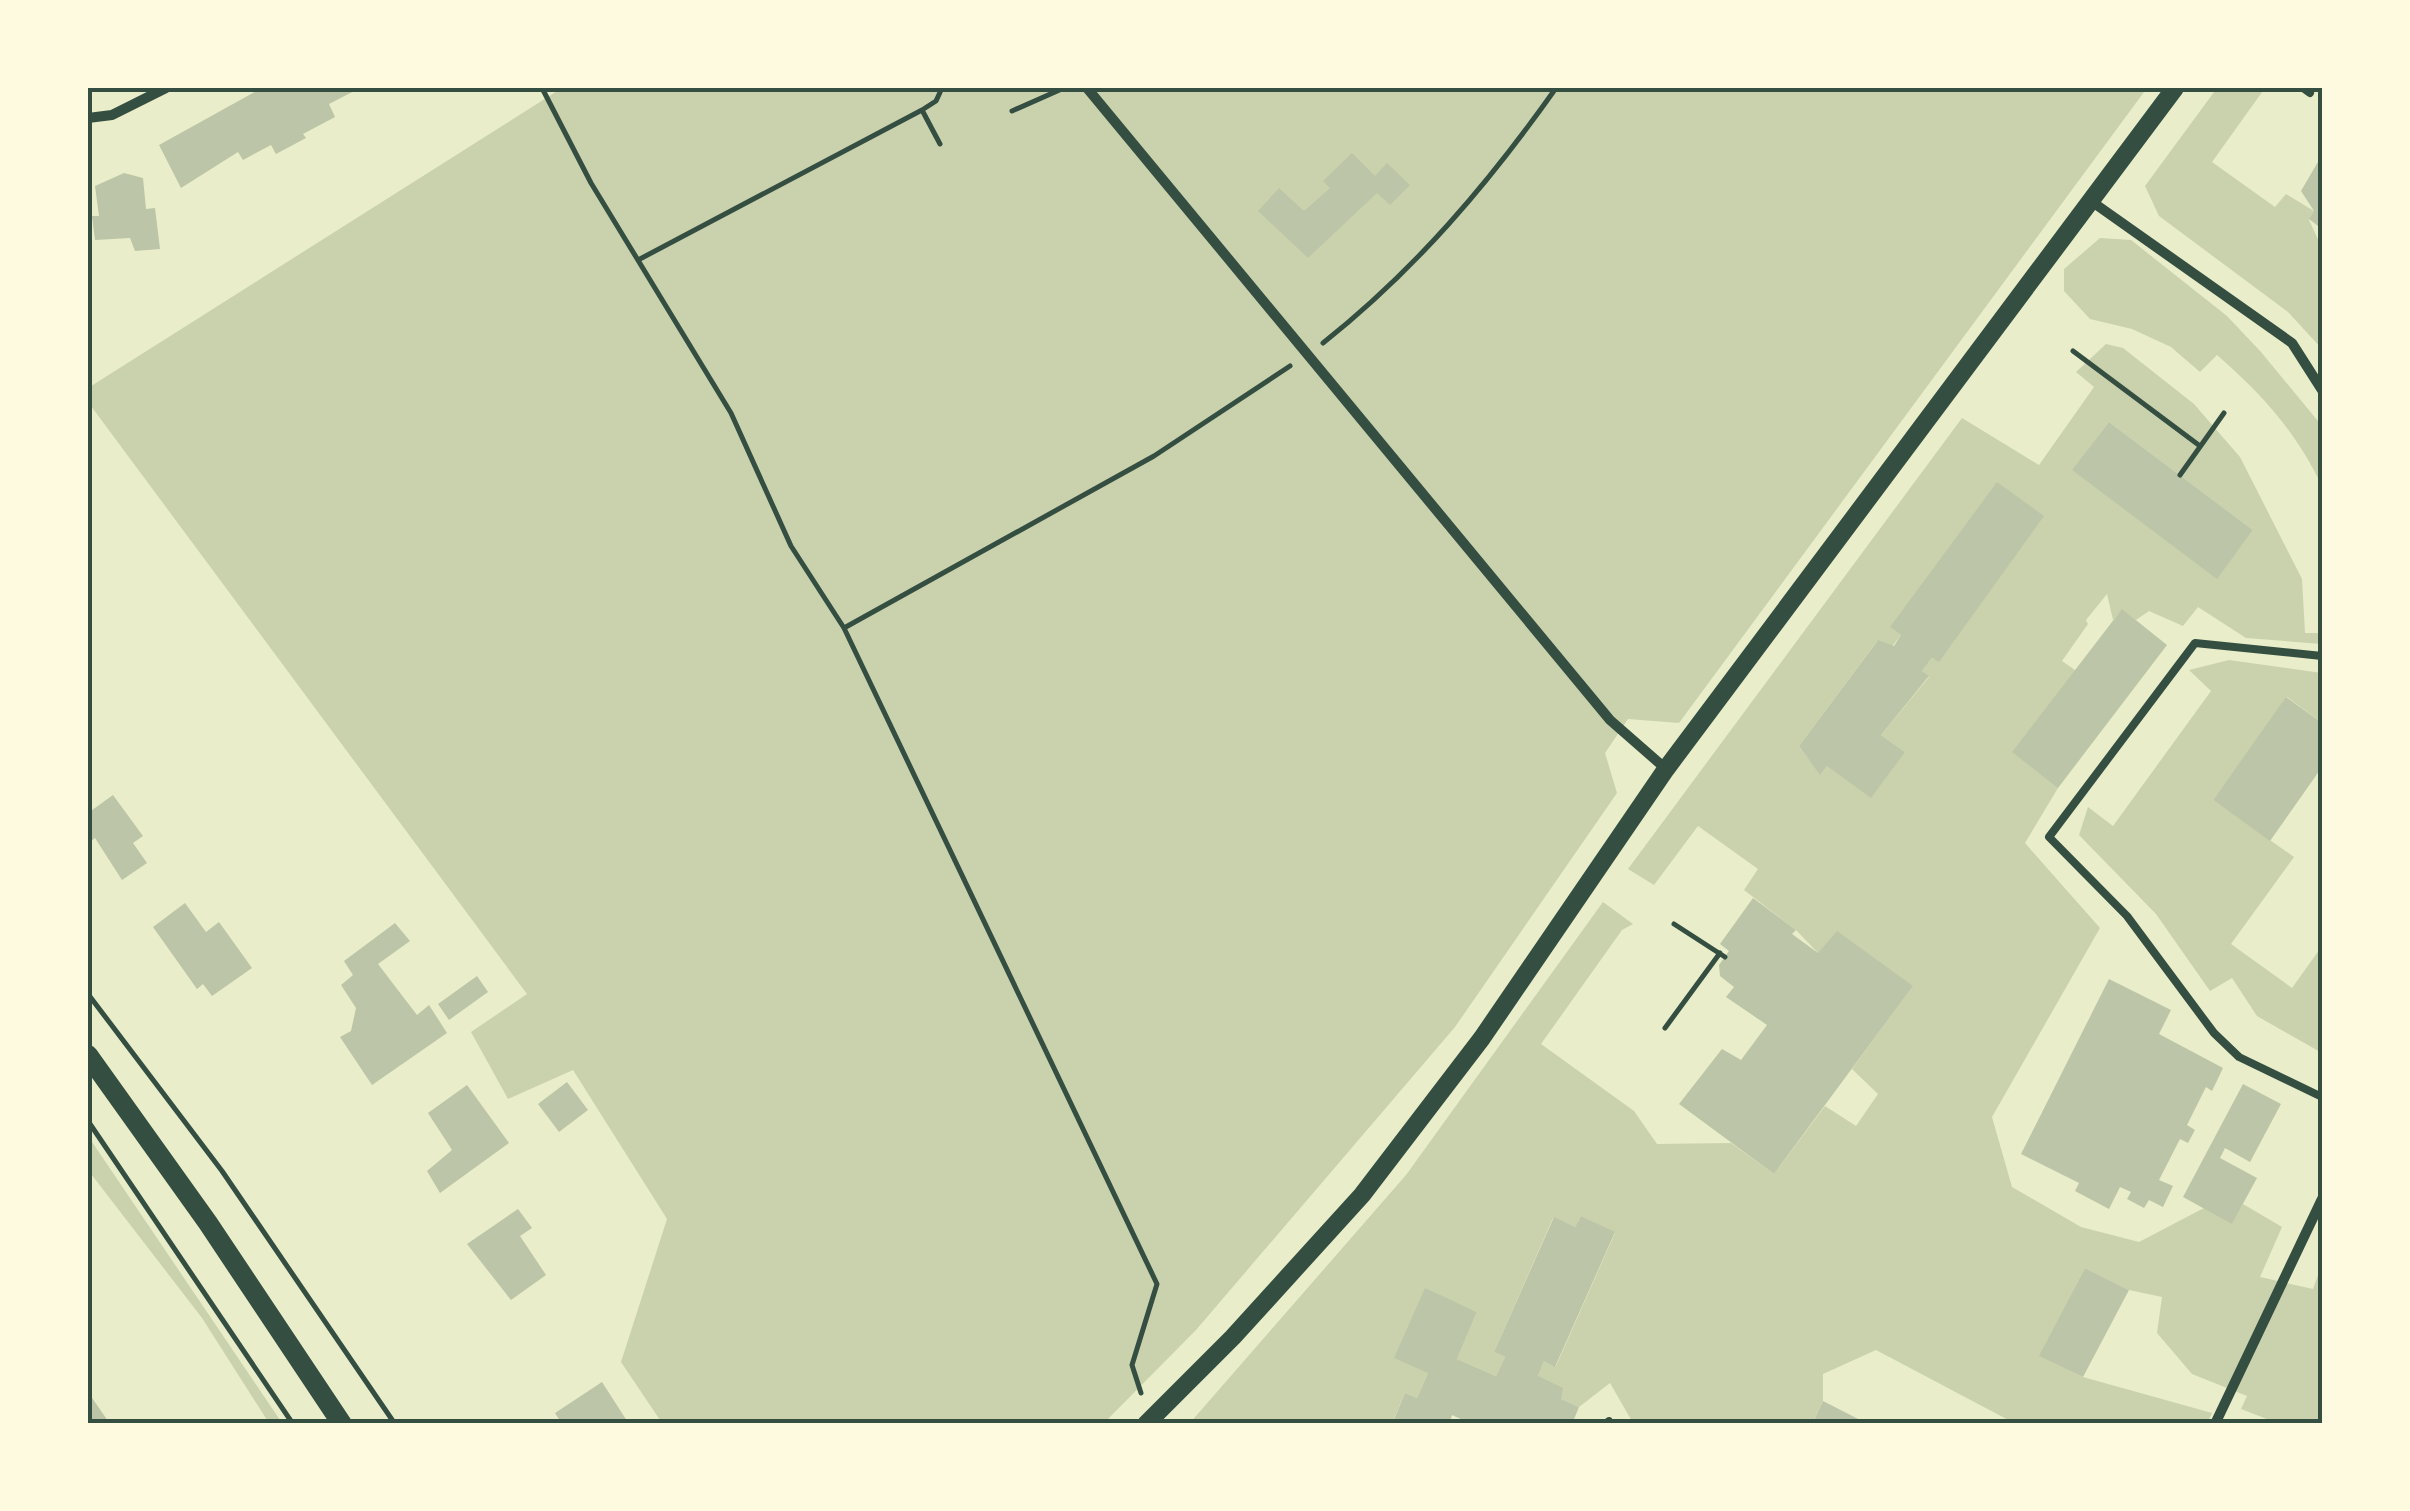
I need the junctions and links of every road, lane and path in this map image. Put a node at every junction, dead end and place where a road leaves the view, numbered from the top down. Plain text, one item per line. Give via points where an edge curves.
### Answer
1 (166, 88) edge
2 (542, 88) edge
3 (942, 88) edge
4 (1064, 88) edge
5 (1087, 88) edge
6 (1556, 88) edge
7 (2175, 88) edge
8 (922, 110) junction
9 (1012, 111) dead end
10 (88, 118) edge
11 (940, 144) dead end
12 (2091, 201) junction
13 (638, 260) junction
14 (2073, 351) dead end
15 (1309, 354) junction
16 (2322, 390) edge
17 (2224, 413) dead end
18 (2200, 446) junction
19 (2180, 475) dead end
20 (844, 628) junction
21 (2322, 656) edge
22 (1666, 769) junction
23 (1674, 924) dead end
24 (88, 994) edge
25 (1664, 1028) dead end
26 (88, 1055) edge
27 (2322, 1096) edge
28 (88, 1121) edge
29 (2322, 1199) edge
30 (1148, 1422) edge
31 (292, 1424) edge
32 (342, 1424) edge
33 (394, 1424) edge
34 (2215, 1424) edge

1 - 10 street via 112,116
2 - 13 path
3 - 8 path
4 - 9 path
5 - 15 street
6 - 15 path via 1444,230 1366,309
7 - 12 street
8 - 11 path
8 - 13 path
12 - 16 street via 2292,343
12 - 22 street
13 - 20 path via 731,414 791,546
14 - 18 path
15 - 20 path via 1154,456
15 - 22 street via 1610,720
17 - 18 path
18 - 19 path
20 - 30 path via 1157,1284 1132,1365
21 - 27 lane via 2195,643 2049,837 2127,916 2239,1057
22 - 30 street via 1482,1038 1362,1195
23 - 25 path via 1722,955
24 - 33 path via 222,1172
26 - 32 main road
28 - 31 path
29 - 34 street

